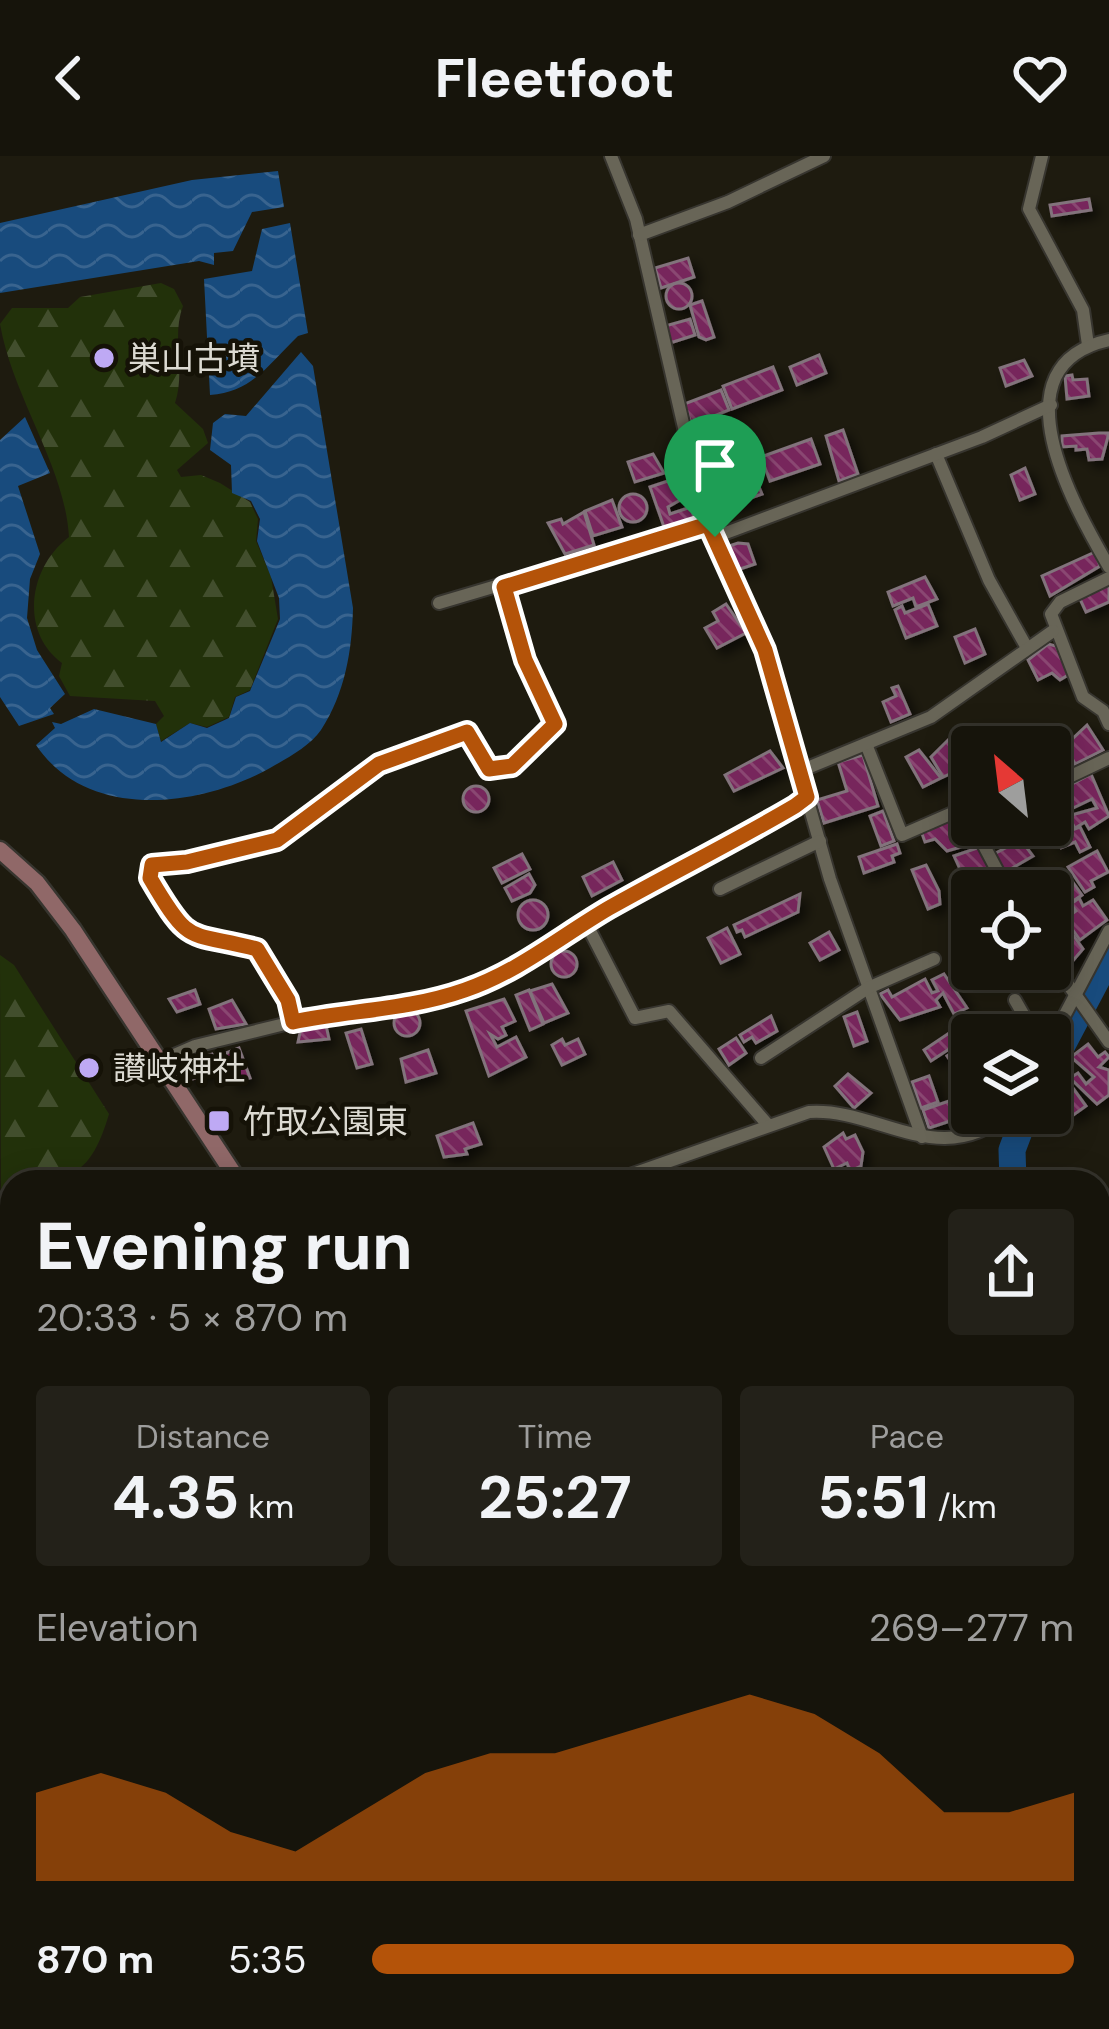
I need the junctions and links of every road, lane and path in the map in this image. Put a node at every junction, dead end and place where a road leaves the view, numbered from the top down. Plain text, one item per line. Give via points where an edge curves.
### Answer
1 (611, 156) edge
2 (824, 156) edge
3 (1042, 156) edge
4 (639, 236) junction
5 (1109, 340) edge
6 (1088, 345) junction
7 (1051, 405) junction
8 (936, 454) junction
9 (712, 530) junction
10 (1109, 567) edge
11 (1109, 578) edge
12 (504, 587) junction
13 (439, 603) dead end
14 (1053, 631) junction
15 (1027, 647) junction
16 (1109, 724) edge
17 (866, 744) junction
18 (1109, 758) edge
19 (800, 771) junction
20 (1071, 776) edge
21 (807, 797) junction
22 (951, 814) edge
23 (820, 842) junction
24 (0, 850) edge
25 (720, 889) dead end
26 (586, 923) junction
27 (1109, 931) edge
28 (934, 959) dead end
29 (868, 988) junction
30 (1071, 990) edge
31 (1015, 1000) dead end
32 (1082, 1006) junction
33 (1023, 1014) edge
34 (1071, 1019) edge
35 (293, 1022) junction
36 (1109, 1042) edge
37 (761, 1058) dead end
38 (158, 1062) junction
39 (767, 1125) junction
40 (951, 1134) edge
41 (922, 1137) junction
42 (231, 1170) edge
43 (643, 1170) edge

1 - 4 street
2 - 4 street
3 - 6 street via 1029,209 1083,310
4 - 9 street
5 - 6 street
6 - 7 street via 1052,375
7 - 8 street
7 - 10 street via 1063,485
8 - 9 street
8 - 15 street
9 - 12 street
9 - 19 street via 765,650
11 - 14 street via 1054,607
12 - 13 street
12 - 35 street via 555,724 512,766 489,769 467,732 379,764 277,840 149,868 183,928 263,954
14 - 15 street
14 - 16 street via 1083,698
15 - 17 street via 941,711
17 - 19 street
17 - 22 street via 902,835
18 - 20 street
19 - 21 street
21 - 23 street
21 - 26 street
23 - 25 street
23 - 29 street
24 - 38 main road via 55,905
26 - 35 street via 466,990
26 - 39 street via 635,1018 669,1011
27 - 32 street
28 - 29 street
29 - 37 street
29 - 41 street
30 - 32 street
31 - 33 street
32 - 34 street
32 - 36 street
35 - 38 street
38 - 42 main road
39 - 41 street via 824,1111
39 - 43 street
40 - 41 street

